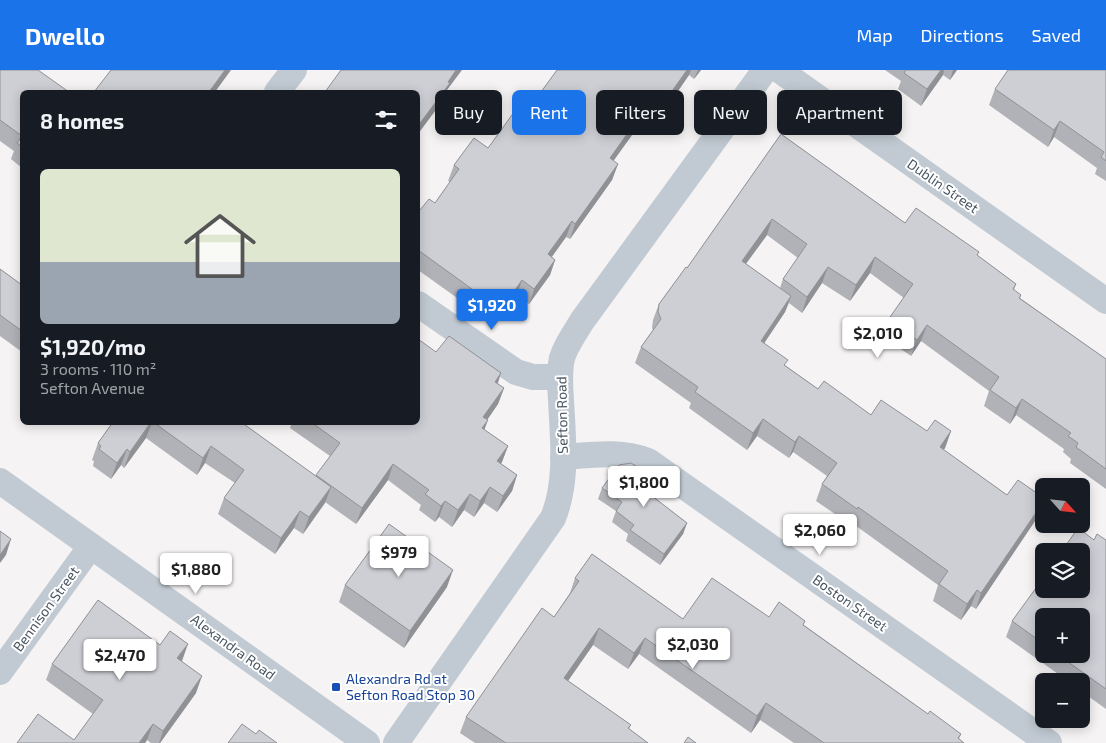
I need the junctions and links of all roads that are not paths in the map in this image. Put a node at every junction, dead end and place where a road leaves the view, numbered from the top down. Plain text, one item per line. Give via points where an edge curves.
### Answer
1 (294, 70) edge
2 (765, 70) edge
3 (780, 70) edge
4 (279, 90) edge
5 (1106, 301) edge
6 (420, 305) edge
7 (560, 377) junction
8 (563, 457) junction
9 (0, 481) edge
10 (91, 546) junction
11 (0, 672) edge
12 (367, 743) edge
13 (396, 743) edge
14 (1049, 743) edge

1 - 4 street
2 - 7 street, Sefton Road via 582,320 567,346
3 - 5 street, Dublin Street
6 - 7 street via 516,372 533,377
7 - 8 street, Sefton Road
8 - 13 street, Sefton Road via 560,500 553,518
8 - 14 street, Boston Street via 607,454 648,461
9 - 10 street, Alexandra Road
10 - 11 street, Bennison Street
10 - 12 street, Alexandra Road

